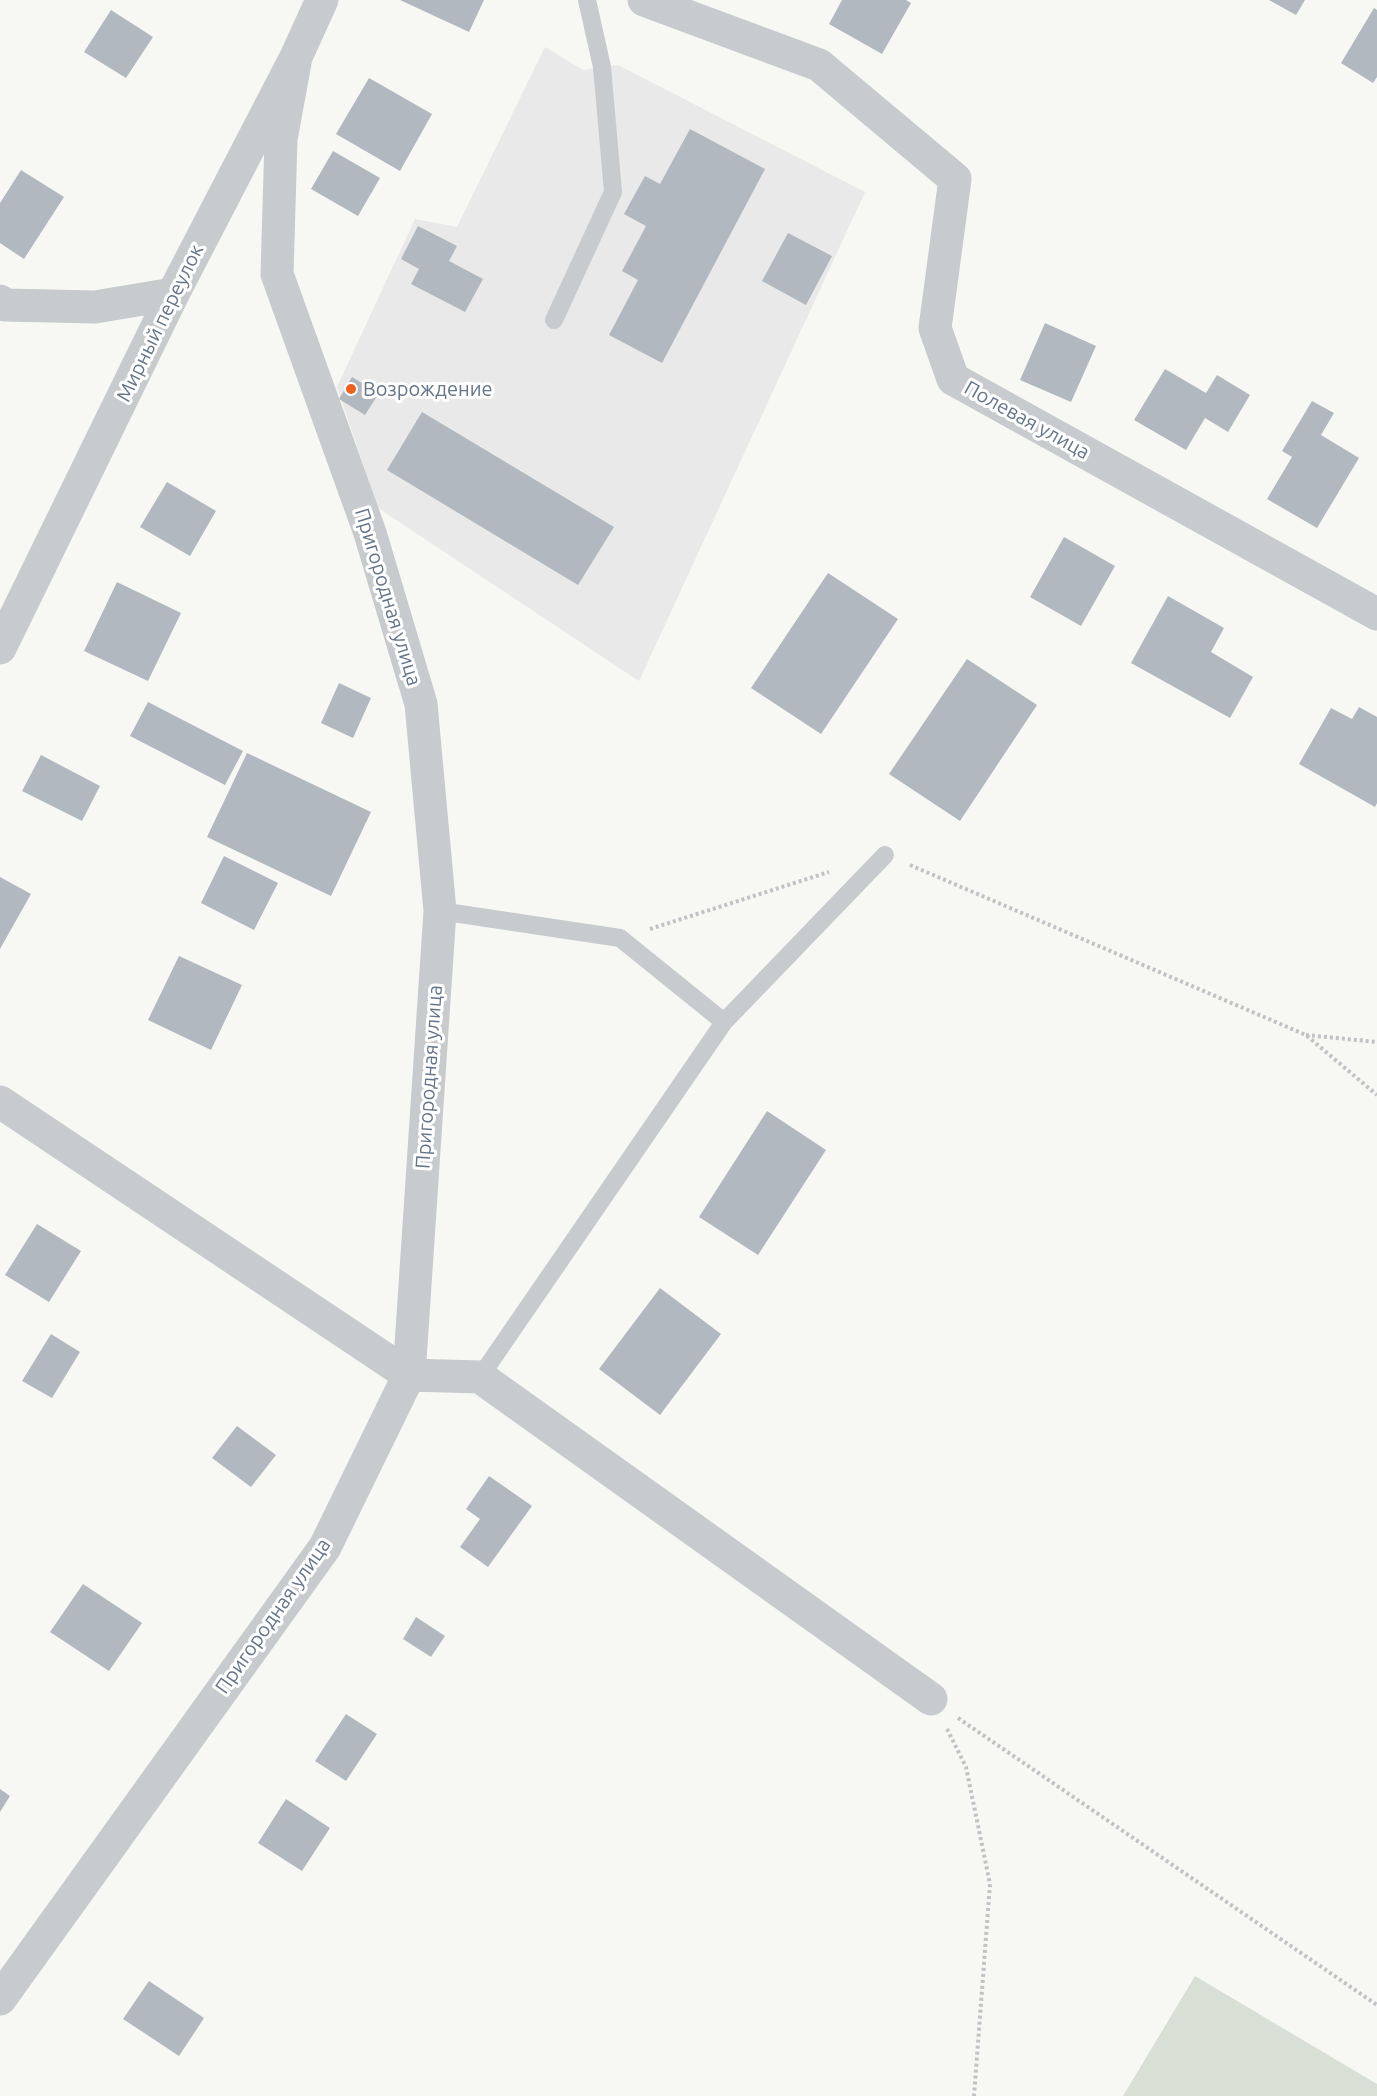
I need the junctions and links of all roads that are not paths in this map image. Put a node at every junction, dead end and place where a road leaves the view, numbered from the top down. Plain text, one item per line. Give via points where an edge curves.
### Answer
1 (322, 0) edge
2 (587, 0) edge
3 (644, 0) edge
4 (296, 57) junction
5 (173, 294) junction
6 (0, 301) edge
7 (554, 320) dead end
8 (1377, 614) edge
9 (0, 648) edge
10 (885, 855) road end
11 (440, 911) junction
12 (724, 1022) junction
13 (0, 1102) edge
14 (409, 1375) junction
15 (480, 1377) junction
16 (931, 1699) road end
17 (0, 1999) edge

1 - 4 street, Мирный переулок
2 - 7 lane via 602,67 613,192
3 - 8 street, Полевая улица via 819,65 955,179 935,327 953,379
4 - 5 street, Мирный переулок
4 - 11 street, Пригородная улица via 281,139 277,274 370,533 421,704
5 - 6 street via 95,307 5,305
5 - 9 street, Мирный переулок
10 - 12 lane
11 - 12 lane via 620,938
11 - 14 street, Пригородная улица
12 - 15 lane
13 - 14 street
14 - 15 street
14 - 17 street, Пригородная улица via 325,1547
15 - 16 street

